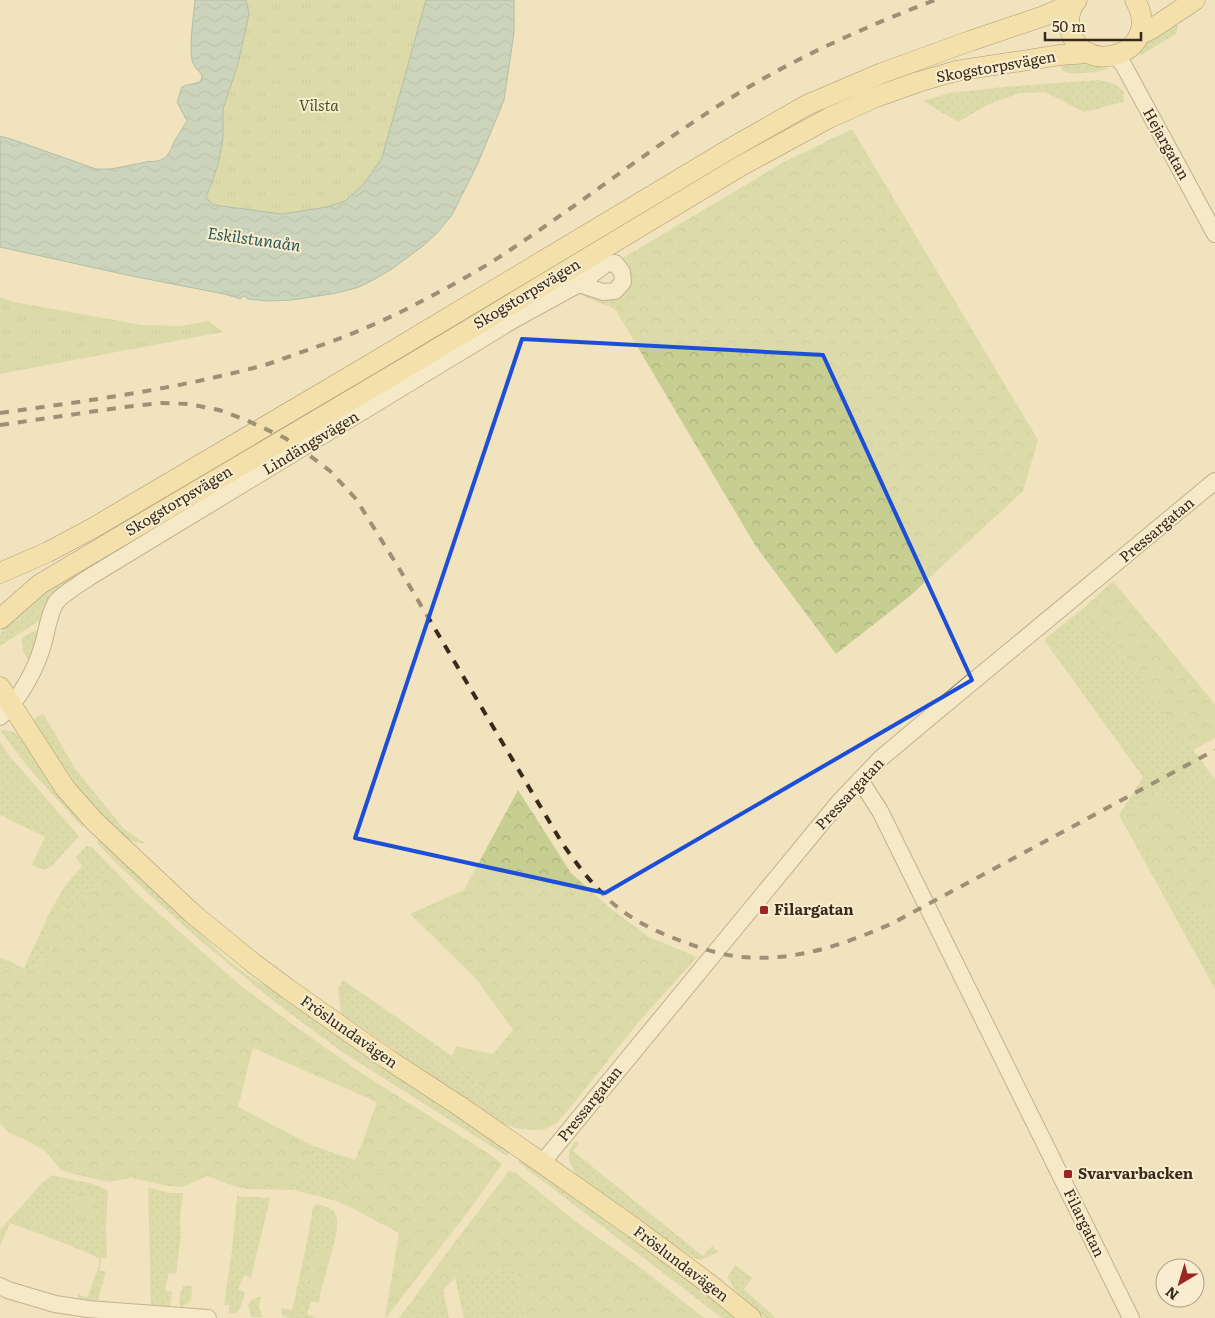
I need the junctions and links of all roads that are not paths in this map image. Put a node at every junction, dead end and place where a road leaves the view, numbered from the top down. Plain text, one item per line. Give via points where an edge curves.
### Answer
1 (1135, 0) edge
2 (1195, 0) edge
3 (1075, 2) edge
4 (1139, 35) junction
5 (1090, 53) junction
6 (1116, 56) junction
7 (1215, 234) edge
8 (579, 284) dead end
9 (1215, 481) edge
10 (0, 574) edge
11 (0, 620) edge
12 (3, 696) edge
13 (860, 780) junction
14 (542, 1163) junction
15 (0, 1286) edge
16 (87, 1314) edge
17 (208, 1318) edge
18 (751, 1318) edge
19 (1132, 1318) edge

1 - 4 main road via 1142,22
2 - 4 main road
3 - 5 main road via 1070,16 1072,35 1079,46
3 - 10 main road, Skogstorpsvägen via 1044,16 882,72 807,105 94,528
4 - 6 main road via 1129,49
5 - 6 main road, Skogstorpsvägen via 1104,58
5 - 11 main road, Skogstorpsvägen via 956,71 876,97 829,118 739,167 40,584
6 - 7 street, Hejargatan
8 - 12 street, Lindängsvägen via 515,319 68,592 55,602 34,670
9 - 13 street, Pressargatan via 928,718
12 - 14 main road, Fröslundavägen via 65,788 95,822 192,913 288,989
13 - 14 street, Pressargatan
13 - 19 street, Filargatan via 880,810
14 - 18 main road, Fröslundavägen via 686,1266
15 - 16 street
16 - 17 street

